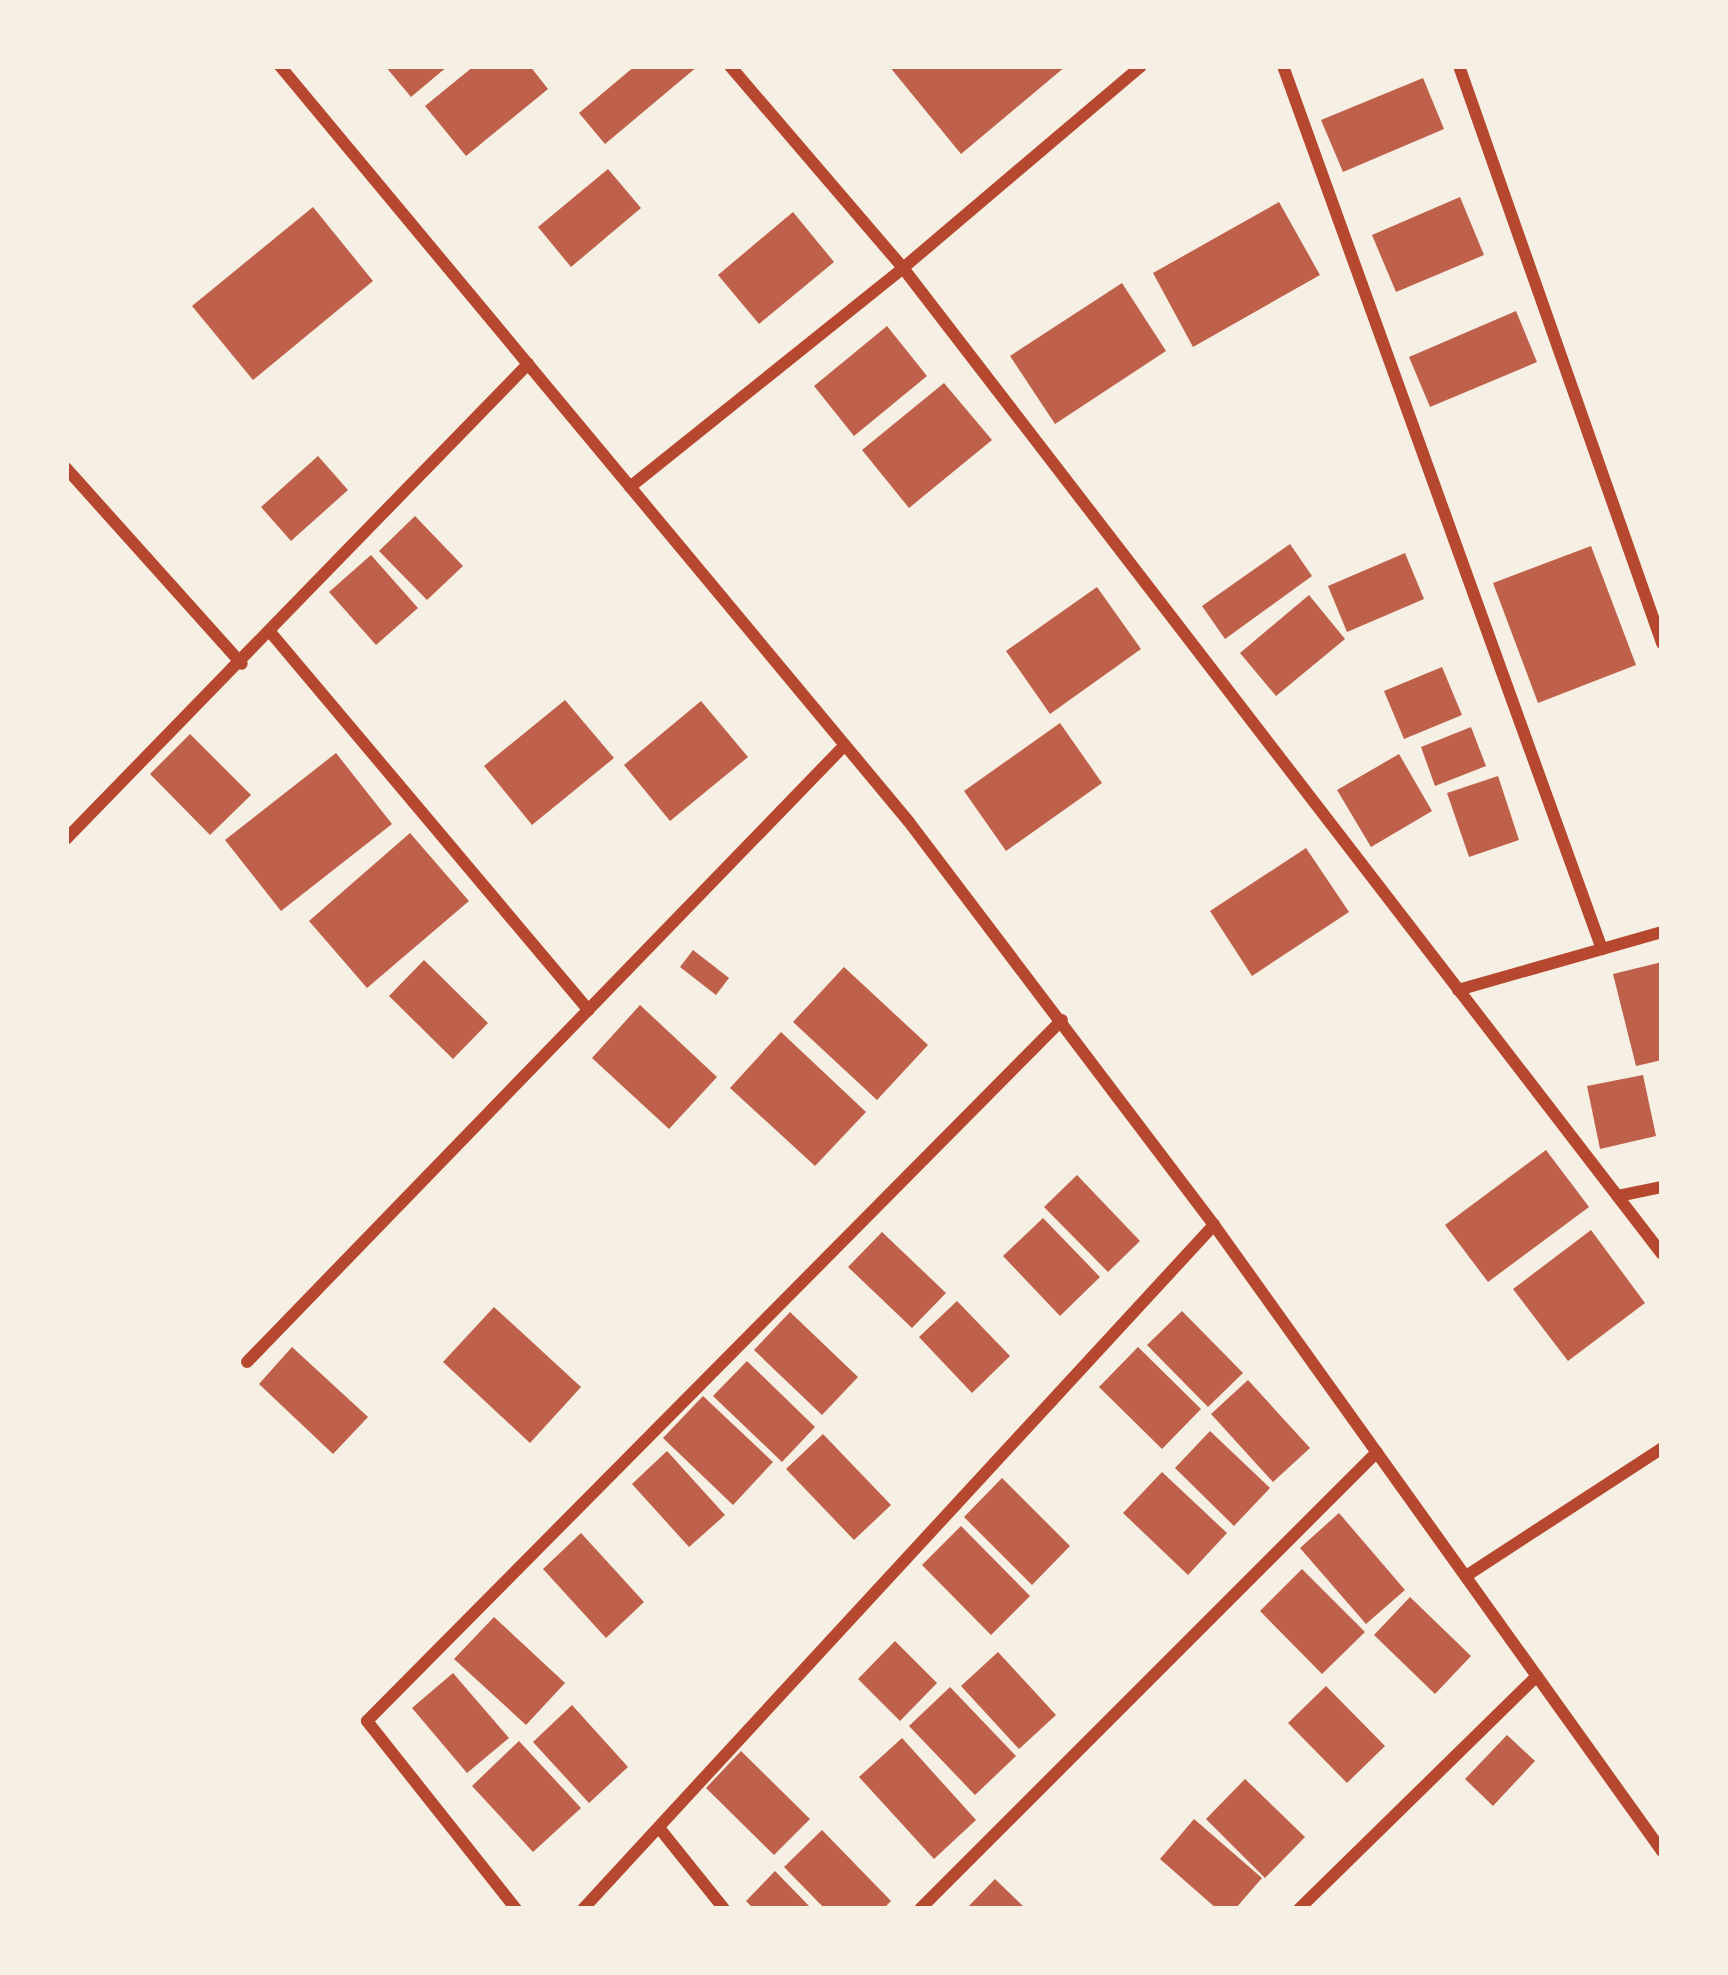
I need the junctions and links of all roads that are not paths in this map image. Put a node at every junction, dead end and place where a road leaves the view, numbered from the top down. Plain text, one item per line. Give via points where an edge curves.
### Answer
1 (280, 66) edge
2 (730, 66) edge
3 (1141, 66) edge
4 (1283, 66) edge
5 (1459, 66) edge
6 (903, 268) junction
7 (528, 364) junction
8 (66, 468) edge
9 (630, 487) junction
10 (271, 633) junction
11 (1662, 643) edge
12 (242, 664) junction
13 (845, 745) junction
14 (66, 839) edge
15 (1662, 932) edge
16 (1602, 950) junction
17 (1458, 990) junction
18 (588, 1010) junction
19 (1062, 1020) junction
20 (1662, 1187) edge
21 (1618, 1196) junction
22 (1214, 1225) junction
23 (1662, 1254) edge
24 (247, 1362) dead end
25 (1662, 1448) edge
26 (1377, 1452) junction
27 (1466, 1576) junction
28 (1537, 1676) junction
29 (661, 1829) junction
30 (1662, 1850) edge
31 (516, 1909) edge
32 (583, 1909) edge
33 (724, 1909) edge
34 (920, 1909) edge
35 (1299, 1909) edge

1 - 7 street
2 - 6 street
3 - 6 street
4 - 16 street
5 - 11 street
6 - 9 street
6 - 17 street
7 - 9 street
7 - 10 street
8 - 12 street
9 - 13 street
10 - 12 street
10 - 18 street
12 - 14 street
13 - 18 street
13 - 19 street
15 - 16 street
16 - 17 street
17 - 21 street
18 - 24 street
19 - 22 street
19 - 31 street via 367,1720
20 - 21 street
21 - 23 street
22 - 26 street
22 - 29 street
25 - 27 street
26 - 27 street
26 - 34 street
27 - 28 street
28 - 30 street
28 - 35 street
29 - 32 street
29 - 33 street

